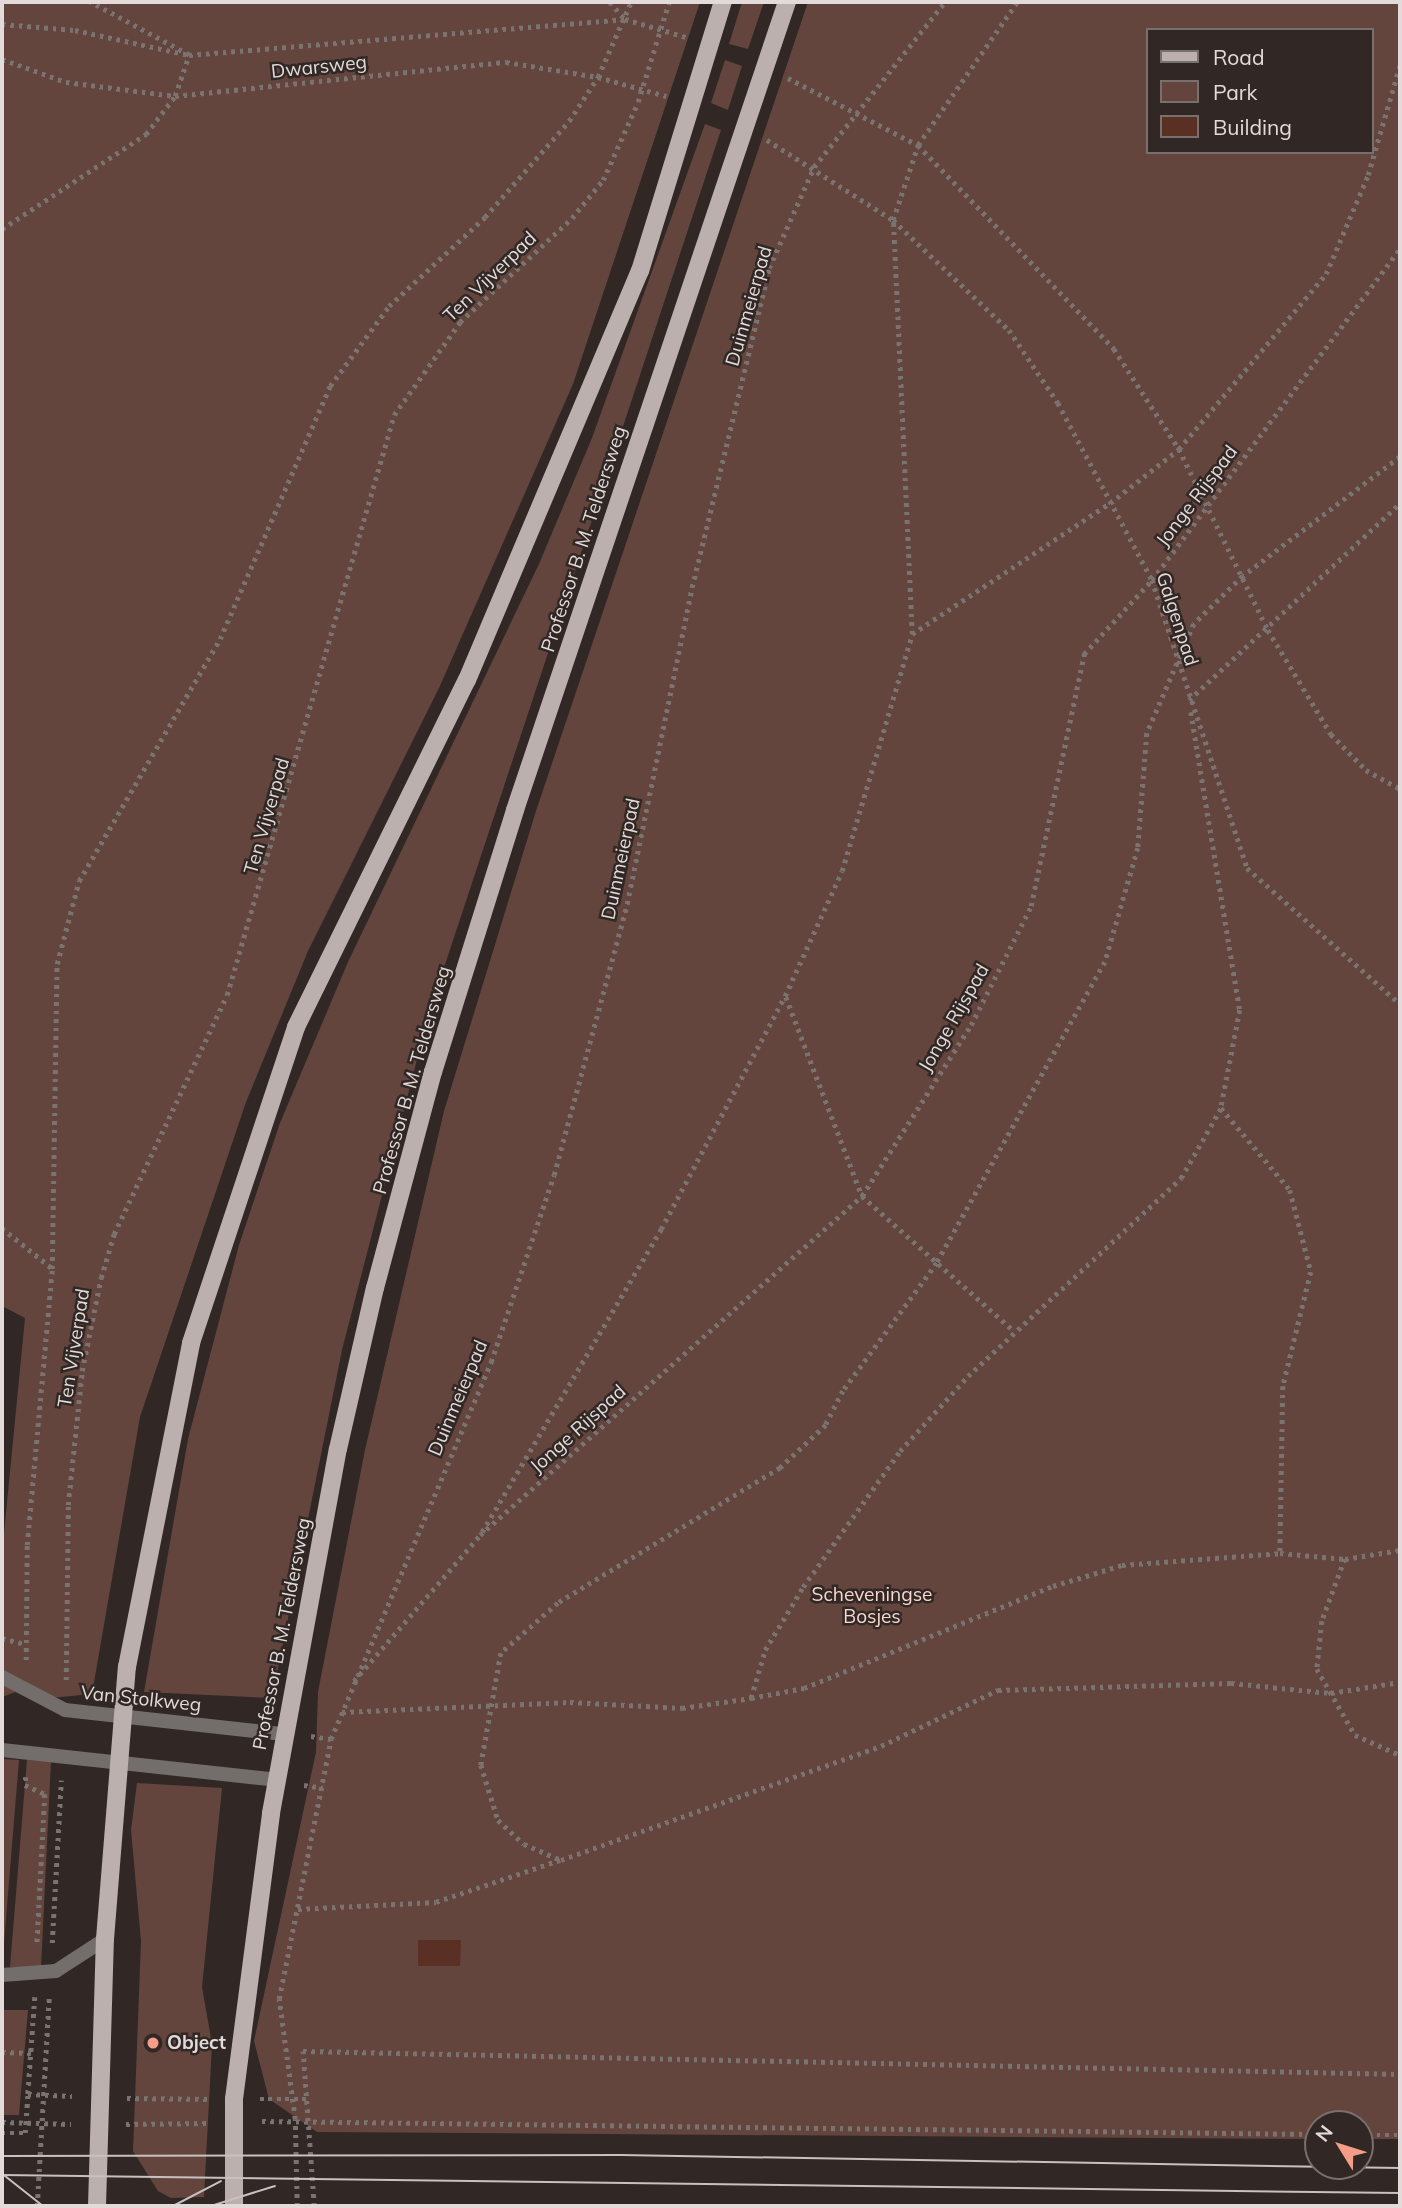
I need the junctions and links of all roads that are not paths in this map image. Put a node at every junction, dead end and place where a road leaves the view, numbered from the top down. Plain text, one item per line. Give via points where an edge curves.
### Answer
1 (723, 2) edge
2 (787, 2) edge
3 (2, 1677) edge
4 (125, 1716) junction
5 (284, 1734) junction
6 (2, 1750) edge
7 (118, 1763) junction
8 (276, 1780) junction
9 (105, 1939) junction
10 (2, 1975) edge
11 (97, 2206) edge
12 (234, 2206) edge

1 - 4 main road via 640,271 549,494 467,680 328,954 253,1148 191,1343 154,1504
2 - 5 main road, Professor B. M. Teldersweg via 433,1072 338,1449
3 - 4 street, Van Stolkweg via 65,1710
4 - 5 street, Van Stolkweg
4 - 7 main road
5 - 8 main road, Professor B. M. Teldersweg
6 - 7 street
7 - 8 street
7 - 9 main road
8 - 12 main road, Professor B. M. Teldersweg via 234,2099
9 - 10 street via 43,1972
9 - 11 main road

